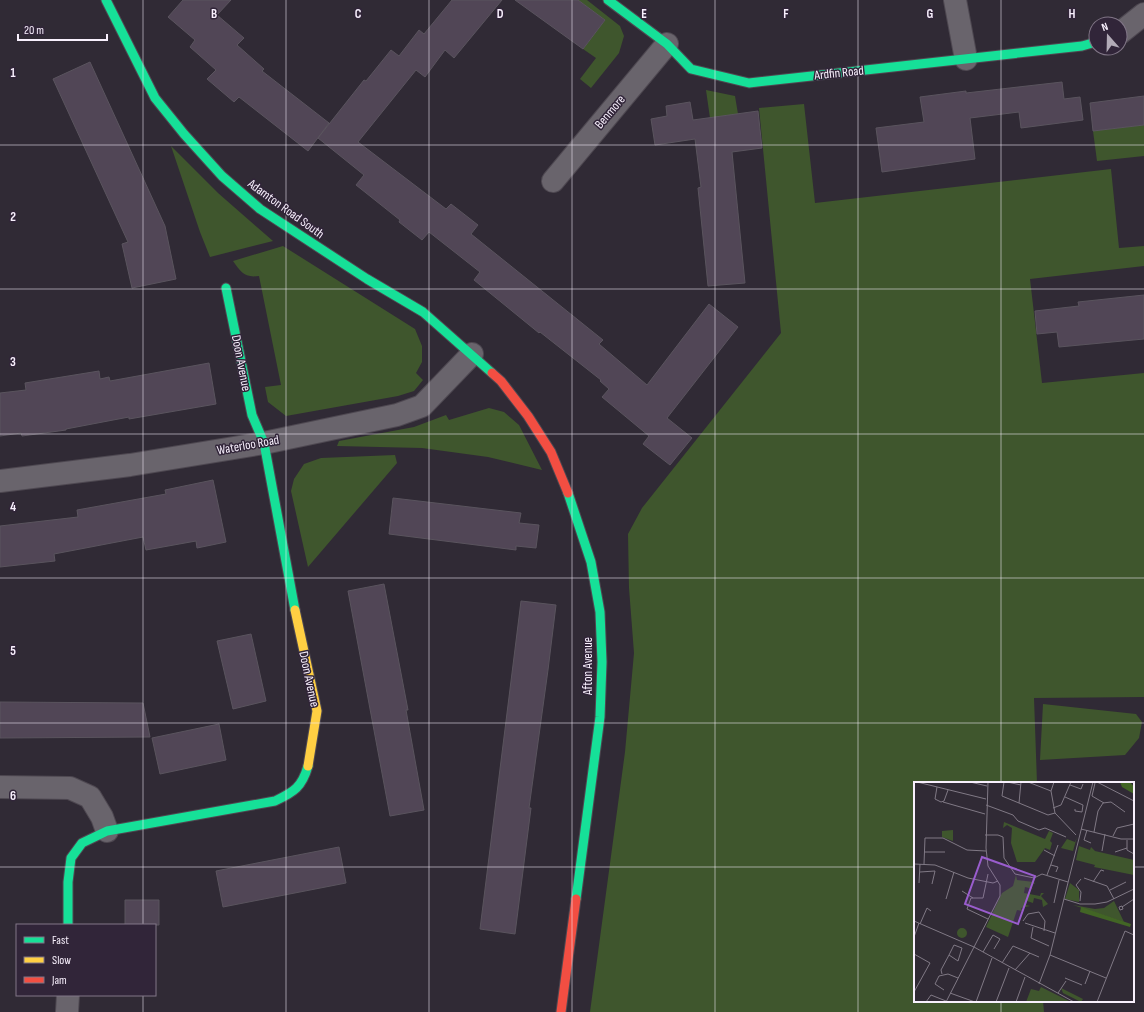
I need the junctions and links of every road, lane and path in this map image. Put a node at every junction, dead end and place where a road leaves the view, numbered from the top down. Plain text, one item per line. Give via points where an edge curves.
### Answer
1 (106, 0) edge
2 (608, 0) edge
3 (955, 0) edge
4 (1144, 14) edge
5 (1128, 27) edge
6 (667, 44) junction
7 (1088, 44) edge
8 (966, 59) junction
9 (552, 181) dead end
10 (226, 288) dead end
11 (472, 354) junction
12 (264, 442) junction
13 (0, 481) edge
14 (0, 787) edge
15 (107, 831) junction
16 (68, 924) edge
17 (68, 996) edge
18 (67, 1012) edge
19 (561, 1012) edge

1 - 11 street, Adamton Road South via 155,98 222,176 260,209 293,232 423,312
2 - 6 street, Ardfin Road
3 - 8 street
4 - 5 street
6 - 8 street, Ardfin Road via 691,69 749,84
6 - 9 street, Benmore
7 - 8 street, Ardfin Road
10 - 12 street, Doon Avenue via 252,415
11 - 12 street, Waterloo Road via 422,406 397,415
11 - 19 street, Afton Avenue via 501,381 551,452 573,506 591,562 600,612 600,717
12 - 13 street, Waterloo Road via 130,465
12 - 15 street, Doon Avenue via 291,593 317,711 308,767 302,783 292,793 275,801
14 - 15 street via 70,788 90,797
15 - 16 street, Doon Avenue via 82,843 71,858
17 - 18 street

